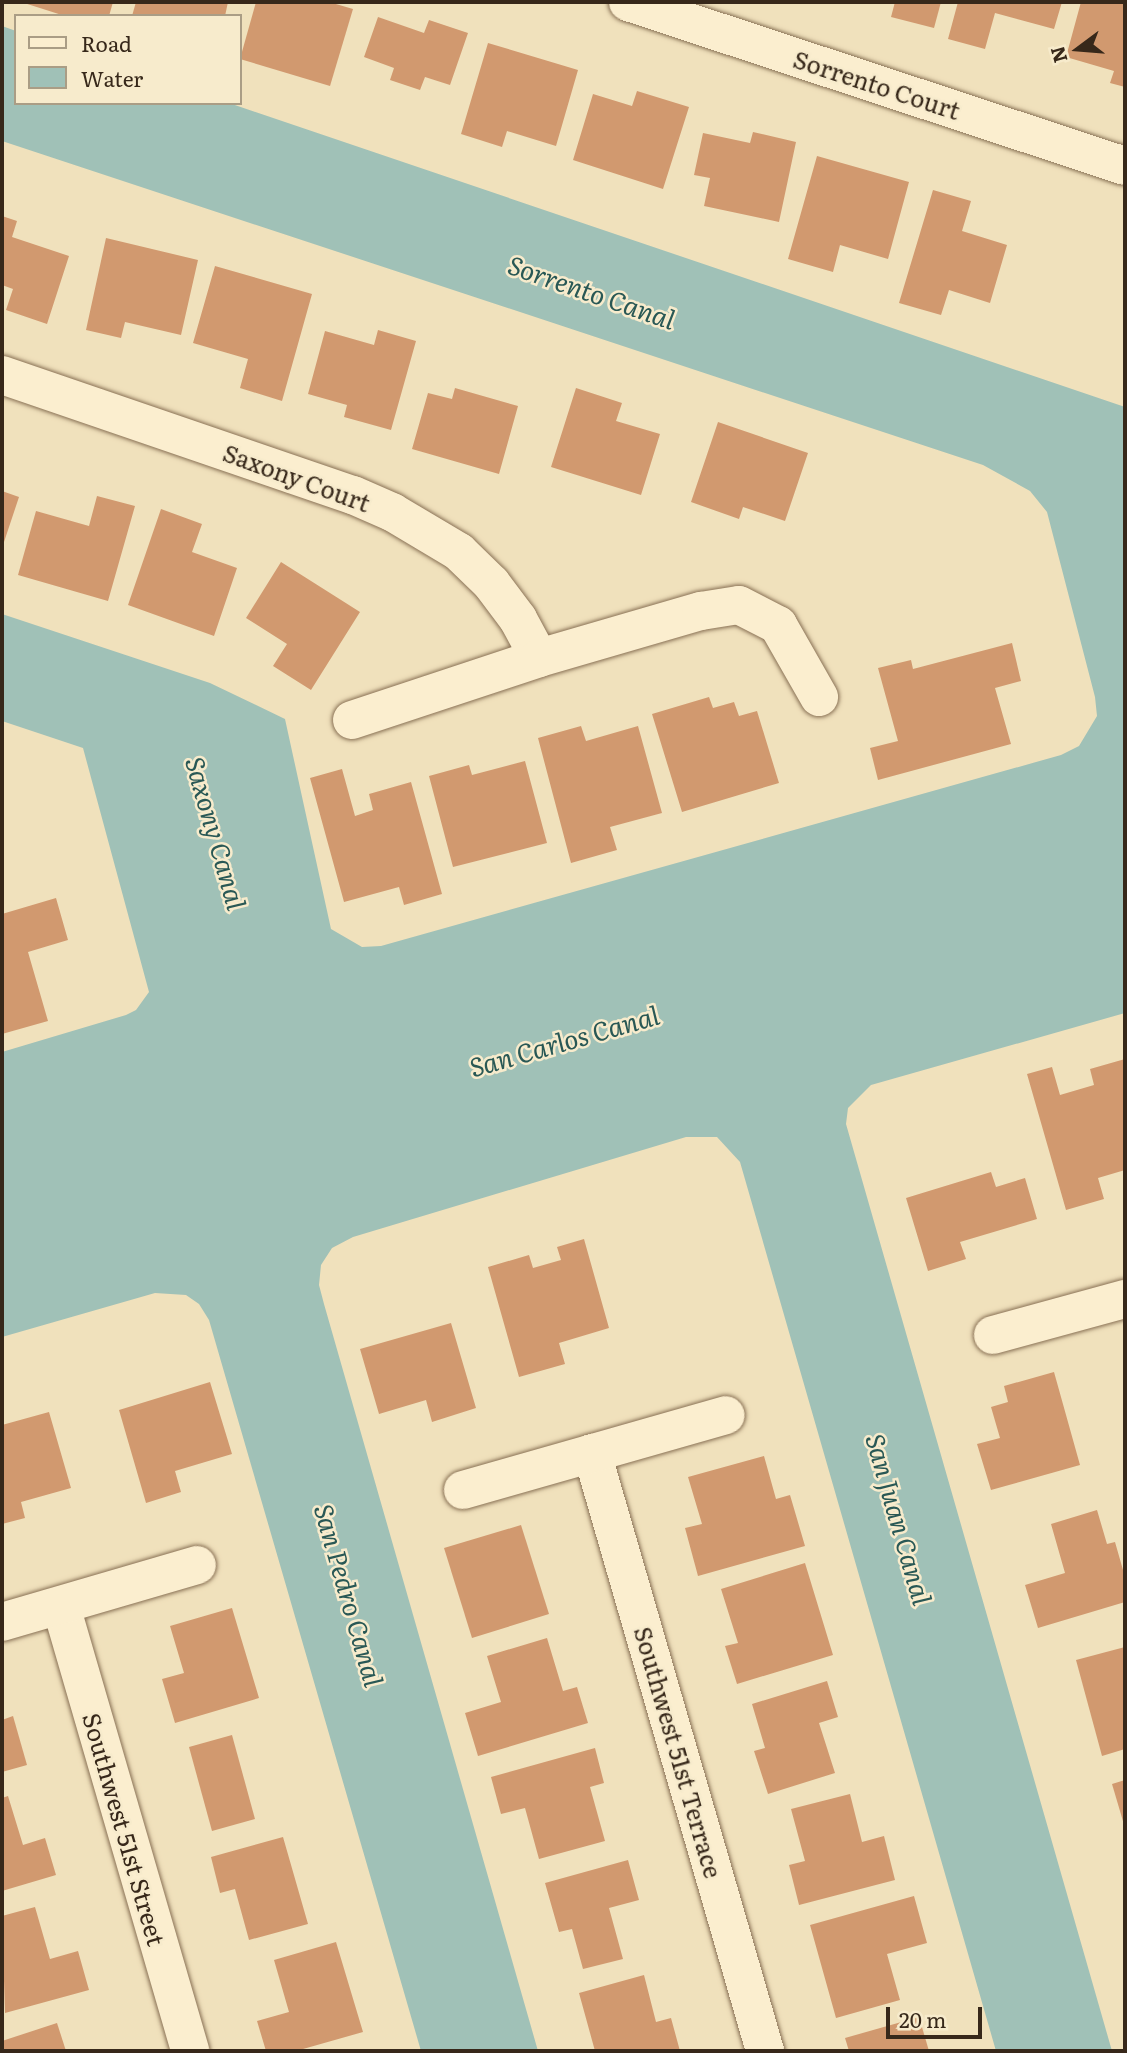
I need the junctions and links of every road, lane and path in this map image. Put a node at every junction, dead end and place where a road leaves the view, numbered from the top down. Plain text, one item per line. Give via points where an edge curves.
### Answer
1 (628, 2) edge
2 (1125, 166) edge
3 (2, 375) edge
4 (539, 658) junction
5 (819, 697) dead end
6 (352, 720) dead end
7 (1125, 1299) edge
8 (993, 1335) dead end
9 (726, 1415) dead end
10 (592, 1453) junction
11 (463, 1490) dead end
12 (197, 1565) dead end
13 (61, 1606) junction
14 (2, 1622) edge
15 (190, 2051) edge
16 (765, 2051) edge

1 - 2 street, Sorrento Court
3 - 4 street, Saxony Court via 392,512 459,552 491,583
4 - 5 street via 701,611 739,605 778,625
4 - 6 street
7 - 8 street
9 - 10 street
10 - 11 street
10 - 16 street, Southwest 51st Terrace
12 - 13 street
13 - 14 street
13 - 15 street, Southwest 51st Street

